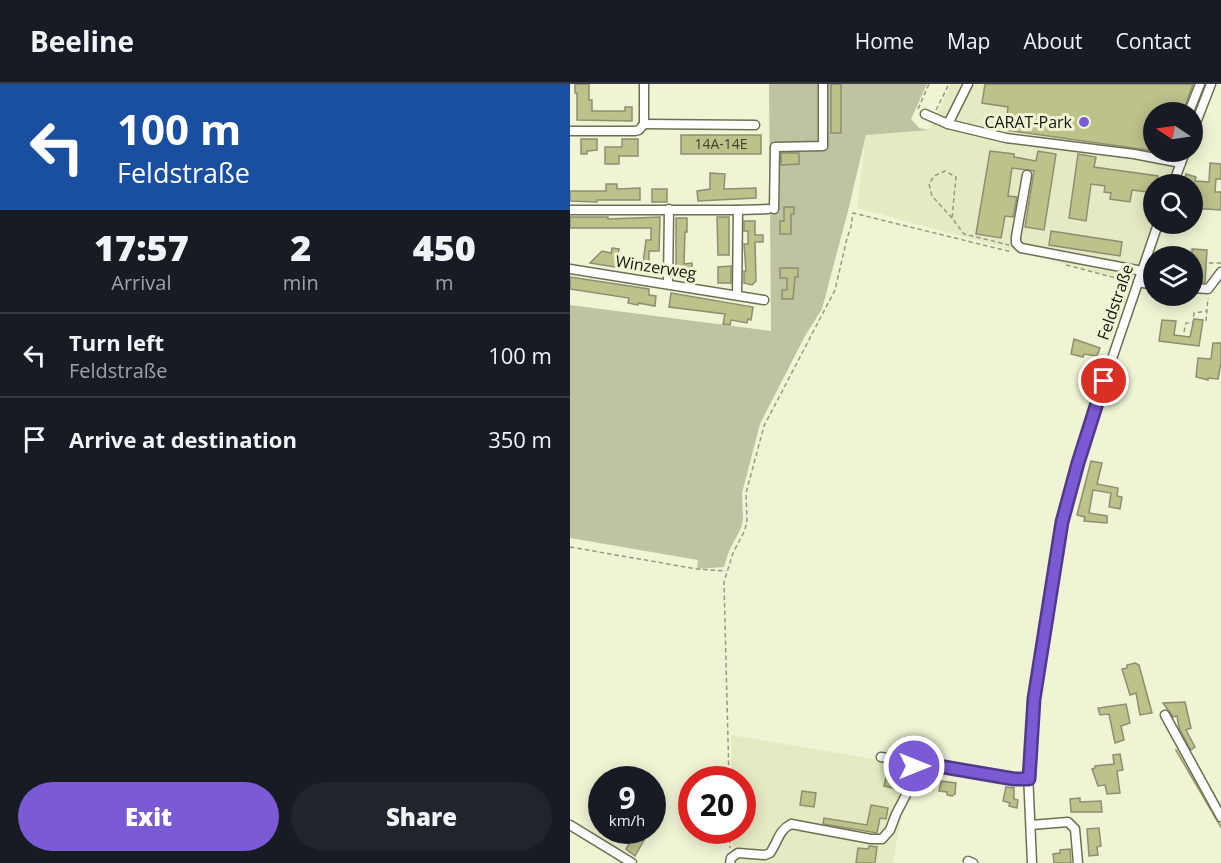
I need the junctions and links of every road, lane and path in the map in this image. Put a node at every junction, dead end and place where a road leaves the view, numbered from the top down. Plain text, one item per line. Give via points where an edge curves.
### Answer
1 (644, 84) edge
2 (823, 84) edge
3 (929, 84) edge
4 (949, 84) edge
5 (968, 84) edge
6 (1200, 84) edge
7 (1211, 84) edge
8 (1193, 102) edge
9 (1203, 105) edge
10 (925, 114) junction
11 (644, 124) junction
12 (948, 124) junction
13 (755, 125) dead end
14 (570, 131) edge
15 (1143, 153) edge
16 (1181, 163) edge
17 (1177, 174) edge
18 (1027, 175) dead end
19 (669, 209) junction
20 (570, 210) edge
21 (738, 210) junction
22 (952, 219) junction
23 (1155, 234) edge
24 (1018, 250) junction
25 (1209, 262) dead end
26 (1221, 263) edge
27 (1062, 264) dead end
28 (570, 269) edge
29 (1142, 271) junction
30 (1221, 272) edge
31 (1135, 282) junction
32 (1143, 283) edge
33 (668, 284) junction
34 (1210, 286) junction
35 (1203, 287) edge
36 (737, 295) junction
37 (764, 300) dead end
38 (1207, 311) junction
39 (1206, 321) dead end
40 (1184, 332) dead end
41 (570, 547) edge
42 (727, 571) junction
43 (1165, 715) dead end
44 (881, 757) dead end
45 (915, 762) junction
46 (729, 766) edge
47 (1029, 779) junction
48 (1221, 817) edge
49 (570, 825) edge
50 (1031, 825) junction
51 (729, 844) edge
52 (730, 860) edge
53 (632, 863) edge
54 (1032, 863) edge
55 (1078, 863) edge

1 - 11 street
2 - 21 street via 823,146 775,147 771,209
3 - 10 path via 917,109
4 - 10 path via 936,110
5 - 12 street
6 - 8 street
7 - 9 street
10 - 12 street
11 - 13 street
11 - 14 street via 635,131
12 - 15 street via 1006,138
16 - 17 street
18 - 24 street via 1016,237
19 - 20 street
19 - 21 street
19 - 33 street
21 - 36 street
22 - 22 path via 956,177 945,171 934,176 929,184 932,196
22 - 24 path via 964,234
23 - 29 street, Feldstraße
24 - 29 street
24 - 42 path via 853,213 835,290 764,426 746,493 745,530
25 - 26 path
27 - 31 path
28 - 33 street, Winzerweg
29 - 31 street, Feldstraße
30 - 34 street
31 - 32 street
31 - 47 street, Feldstraße via 1063,514 1034,699
33 - 36 street, Winzerweg
34 - 35 street
34 - 38 path
36 - 37 street, Winzerweg
38 - 39 path
38 - 40 path via 1194,313 1193,323 1186,322
41 - 42 path
42 - 46 path via 724,582
43 - 48 street
44 - 45 street
45 - 47 street
45 - 52 street via 907,793 882,839 791,824 778,836 770,853 738,853
47 - 50 street, Feldstraße
49 - 53 street
50 - 54 street, Feldstraße
50 - 55 street via 1068,822 1075,829
51 - 52 path

